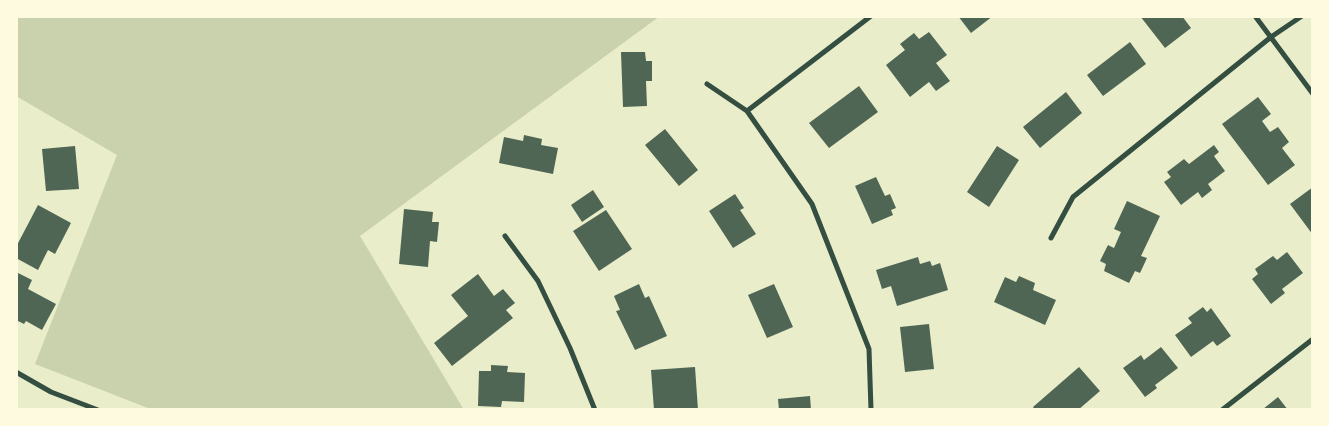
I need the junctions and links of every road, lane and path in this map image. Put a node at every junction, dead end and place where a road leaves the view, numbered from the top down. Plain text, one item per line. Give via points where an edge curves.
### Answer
1 (871, 16) edge
2 (1255, 16) edge
3 (1302, 16) edge
4 (1272, 37) junction
5 (707, 84) dead end
6 (1313, 94) edge
7 (746, 112) junction
8 (504, 236) dead end
9 (1051, 238) dead end
10 (1313, 339) edge
11 (16, 372) edge
12 (98, 410) edge
13 (595, 410) edge
14 (870, 410) edge
15 (1222, 410) edge

1 - 7 street
2 - 4 street
3 - 4 street
4 - 6 street
4 - 9 street via 1073,198
5 - 7 street
7 - 14 street via 812,204 869,350
8 - 13 street via 538,282
10 - 15 street
11 - 12 street via 51,392

